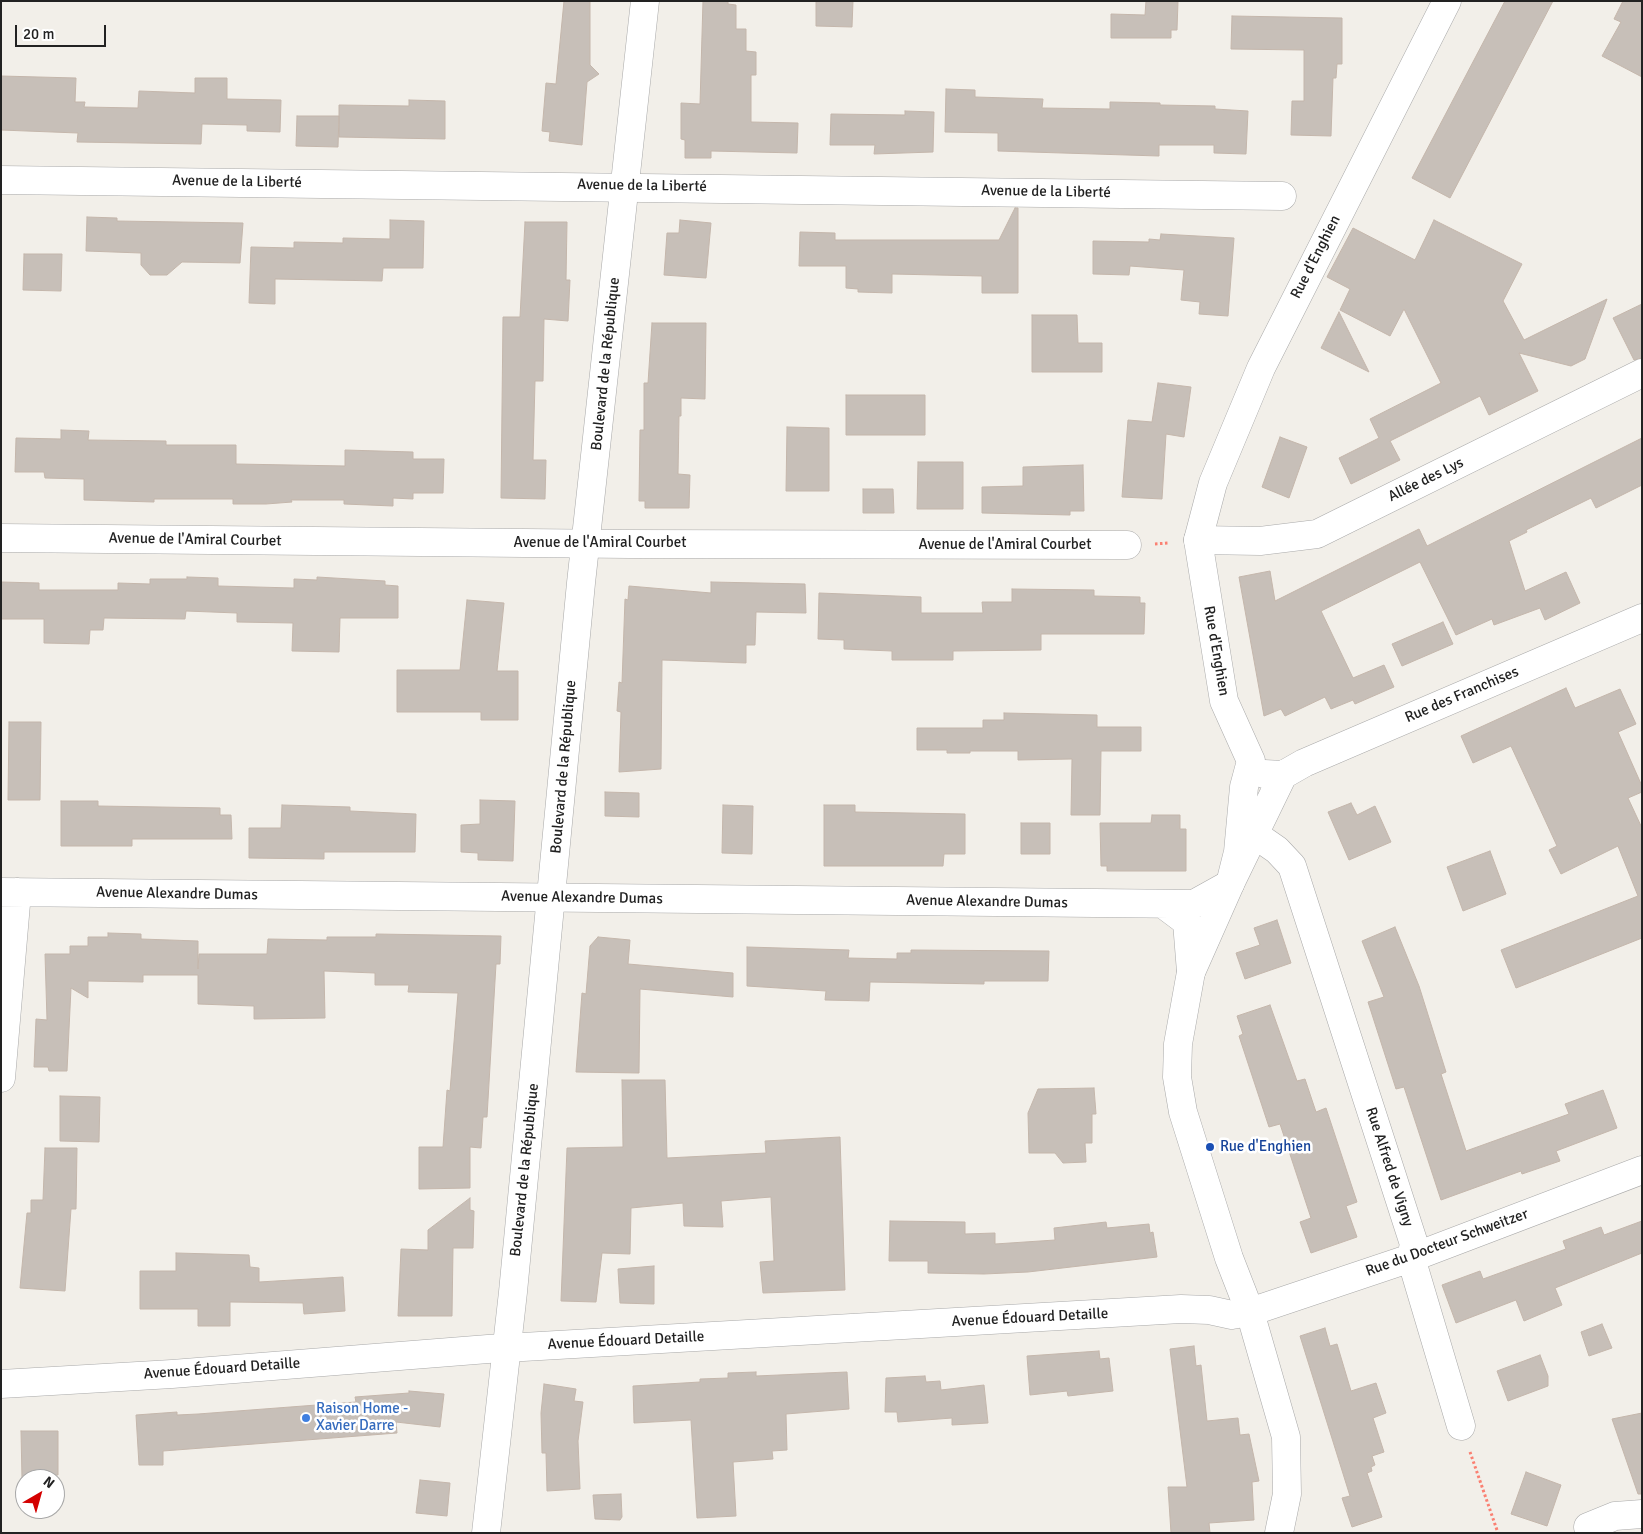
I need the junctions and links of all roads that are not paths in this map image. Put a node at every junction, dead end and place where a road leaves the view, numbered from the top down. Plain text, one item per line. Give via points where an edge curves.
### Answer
1 (645, 1) edge
2 (1447, 1) edge
3 (1, 180) edge
4 (626, 186) junction
5 (1282, 196) dead end
6 (1642, 373) edge
7 (1, 538) edge
8 (1198, 540) junction
9 (586, 544) junction
10 (1127, 545) road end
11 (1642, 618) edge
12 (1283, 775) junction
13 (1244, 787) junction
14 (1247, 829) junction
15 (1230, 884) junction
16 (9, 892) edge
17 (552, 898) junction
18 (1163, 904) junction
19 (1191, 972) junction
20 (1, 1078) edge
21 (1642, 1170) edge
22 (1412, 1258) junction
23 (1250, 1312) junction
24 (507, 1348) junction
25 (1, 1384) edge
26 (1461, 1426) road end
27 (1642, 1514) edge
28 (1588, 1527) dead end
29 (486, 1533) edge
30 (1279, 1533) edge

1 - 4 street, Boulevard de la République
2 - 8 street, Rue d'Enghien via 1260,368 1214,483
3 - 4 street, Avenue de la Liberté
4 - 5 street, Avenue de la Liberté
4 - 9 street, Boulevard de la République
6 - 8 street, Allée des Lys via 1316,534 1260,541
7 - 9 street, Avenue de l'Amiral Courbet
8 - 13 street, Rue d'Enghien via 1224,700 1251,761
9 - 10 street, Avenue de l'Amiral Courbet
9 - 17 street, Boulevard de la République
11 - 12 street, Rue des Franchises via 1304,763
12 - 13 street, Rue des Franchises via 1266,773
12 - 14 street
13 - 14 street, Rue d'Enghien
14 - 15 street, Rue d'Enghien
14 - 22 street, Rue Alfred de Vigny via 1277,850 1292,866 1414,1244
15 - 18 street, Avenue Alexandre Dumas via 1194,904
15 - 19 street, Rue d'Enghien
16 - 17 street, Avenue Alexandre Dumas
16 - 20 street
17 - 18 street, Avenue Alexandre Dumas
17 - 24 street, Boulevard de la République
18 - 19 street via 1187,922
19 - 23 street, Rue d'Enghien via 1178,1044 1183,1112 1223,1240
21 - 22 street, Rue du Docteur Schweitzer
22 - 23 street, Rue du Docteur Schweitzer
22 - 26 street, Rue Alfred de Vigny
23 - 24 street, Avenue Édouard Detaille via 1232,1315 1181,1309
23 - 30 street, Rue d'Enghien via 1286,1437 1287,1494
24 - 25 street, Avenue Édouard Detaille
24 - 29 street, Boulevard de la République
27 - 28 street via 1615,1516

